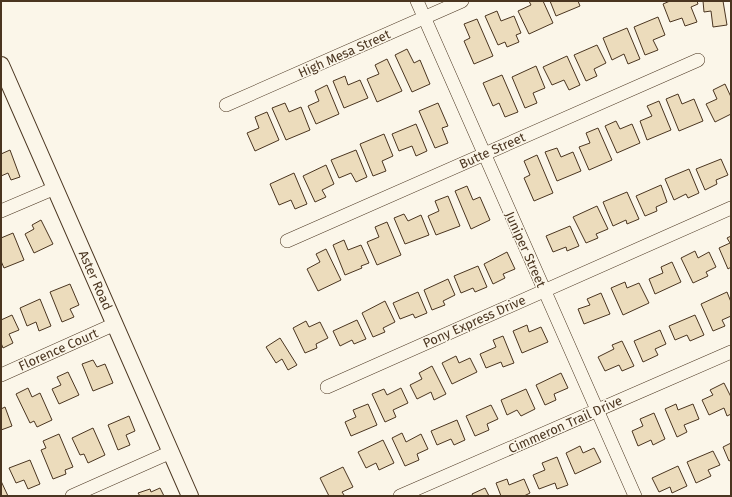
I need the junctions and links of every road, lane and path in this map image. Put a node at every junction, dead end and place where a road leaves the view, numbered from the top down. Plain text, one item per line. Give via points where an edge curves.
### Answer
1 (417, 1) edge
2 (462, 1) edge
3 (425, 17) junction
4 (698, 60) dead end
5 (1, 65) edge
6 (226, 105) dead end
7 (484, 154) junction
8 (55, 188) junction
9 (731, 208) edge
10 (1, 211) edge
11 (287, 241) dead end
12 (544, 290) junction
13 (115, 324) junction
14 (731, 352) edge
15 (1, 374) edge
16 (327, 386) dead end
17 (597, 410) junction
18 (171, 452) junction
19 (72, 496) edge
20 (190, 496) edge
21 (400, 496) edge
22 (636, 496) edge

1 - 3 street, Juniper Street
2 - 3 street, High Mesa Street
3 - 6 street, High Mesa Street
3 - 7 street, Juniper Street
4 - 7 street, Butte Street
5 - 8 main road, Aster Road
7 - 11 street, Butte Street
7 - 12 street, Juniper Street
8 - 10 street
8 - 13 main road, Aster Road
9 - 12 street, Pony Express Drive
12 - 16 street, Pony Express Drive
12 - 17 street, Juniper Street
13 - 15 street, Florence Court
13 - 18 main road, Aster Road
14 - 17 street, Cimmeron Trail Drive
17 - 21 street, Cimmeron Trail Drive
17 - 22 street, Juniper Street
18 - 19 street
18 - 20 main road, Aster Road

